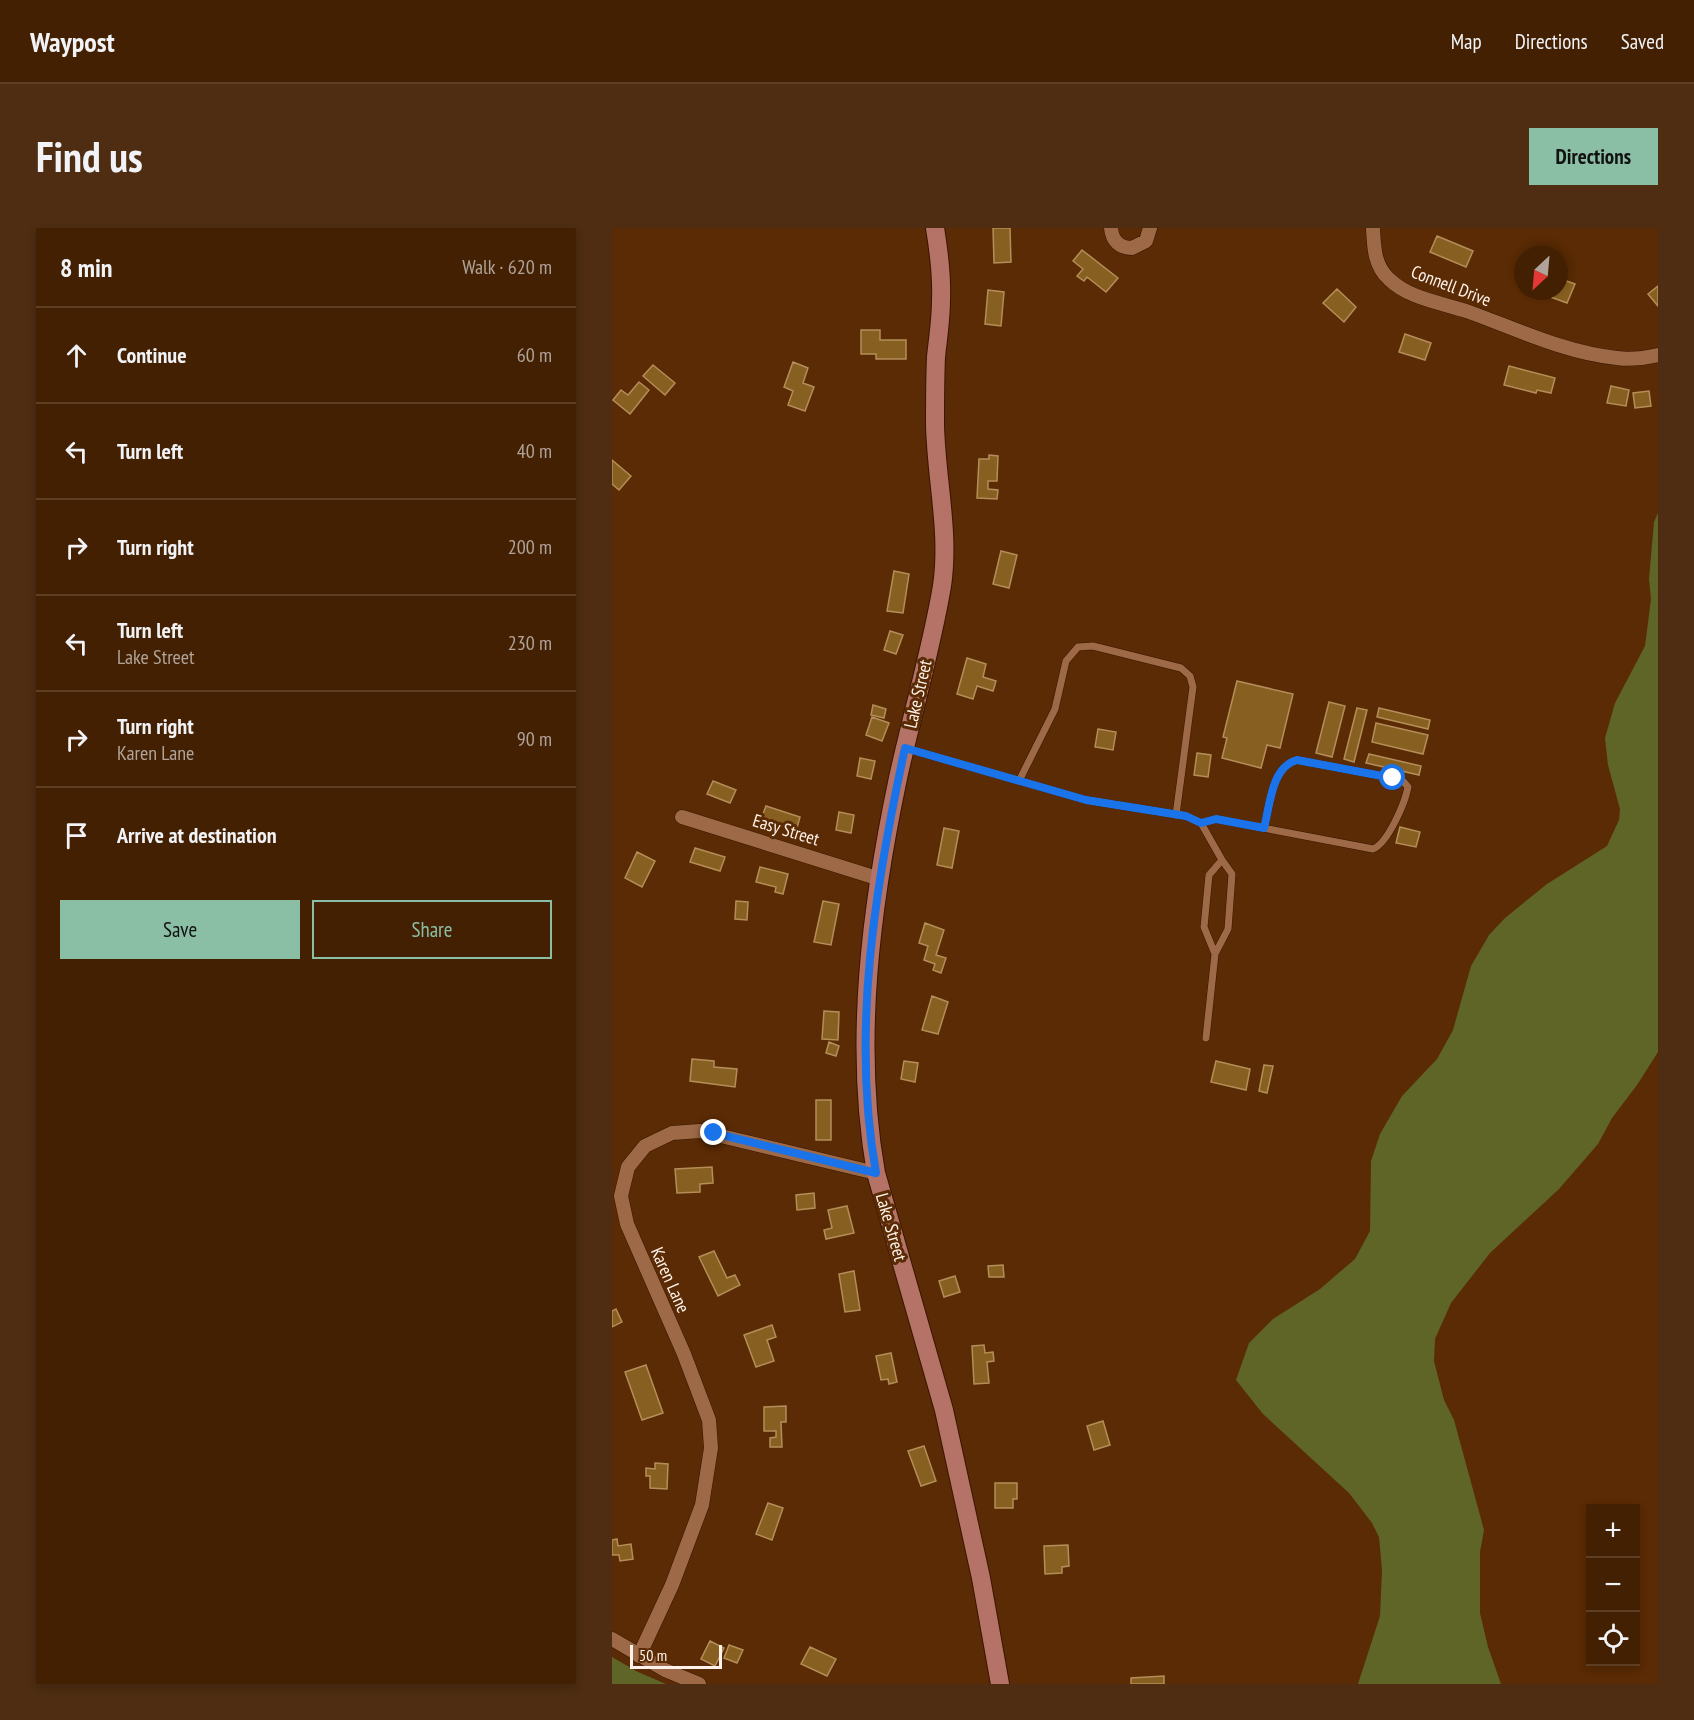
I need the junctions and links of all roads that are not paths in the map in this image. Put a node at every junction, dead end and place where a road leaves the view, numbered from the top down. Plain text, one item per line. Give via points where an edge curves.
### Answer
1 (935, 228) edge
2 (1111, 228) edge
3 (1150, 228) edge
4 (1373, 228) edge
5 (1658, 355) edge
6 (905, 748) junction
7 (1019, 781) junction
8 (1176, 815) junction
9 (682, 817) dead end
10 (1201, 823) junction
11 (1264, 828) junction
12 (1222, 860) junction
13 (880, 879) junction
14 (1215, 954) junction
15 (1206, 1038) dead end
16 (876, 1173) junction
17 (612, 1639) edge
18 (639, 1656) junction
19 (699, 1684) edge
20 (1000, 1684) edge

1 - 6 street, Lake Street via 941,299 935,428 945,556 934,627
2 - 3 street via 1118,244 1132,248 1146,241
4 - 5 street, Connell Drive via 1374,252 1381,269 1390,280 1414,294 1522,333 1605,357 1634,359
6 - 7 lane
6 - 13 street, Lake Street
7 - 8 lane via 1086,800
7 - 8 lane via 1055,709 1066,661 1078,647 1093,646 1168,663 1190,676 1193,687
8 - 10 lane
9 - 13 street, Easy Street
10 - 11 lane via 1216,819
10 - 12 lane
11 - 11 lane via 1373,849 1385,839 1408,787 1393,778 1297,760 1281,770
12 - 14 lane via 1232,874 1228,929
12 - 14 lane via 1209,875 1204,927
13 - 16 street, Lake Street via 871,950 865,1078
14 - 15 lane
16 - 18 street, Karen Lane via 700,1131 672,1133 645,1146 628,1167 621,1196 627,1224 709,1420 711,1448 696,1523
16 - 20 street, Lake Street via 944,1410
17 - 18 street
18 - 19 street

